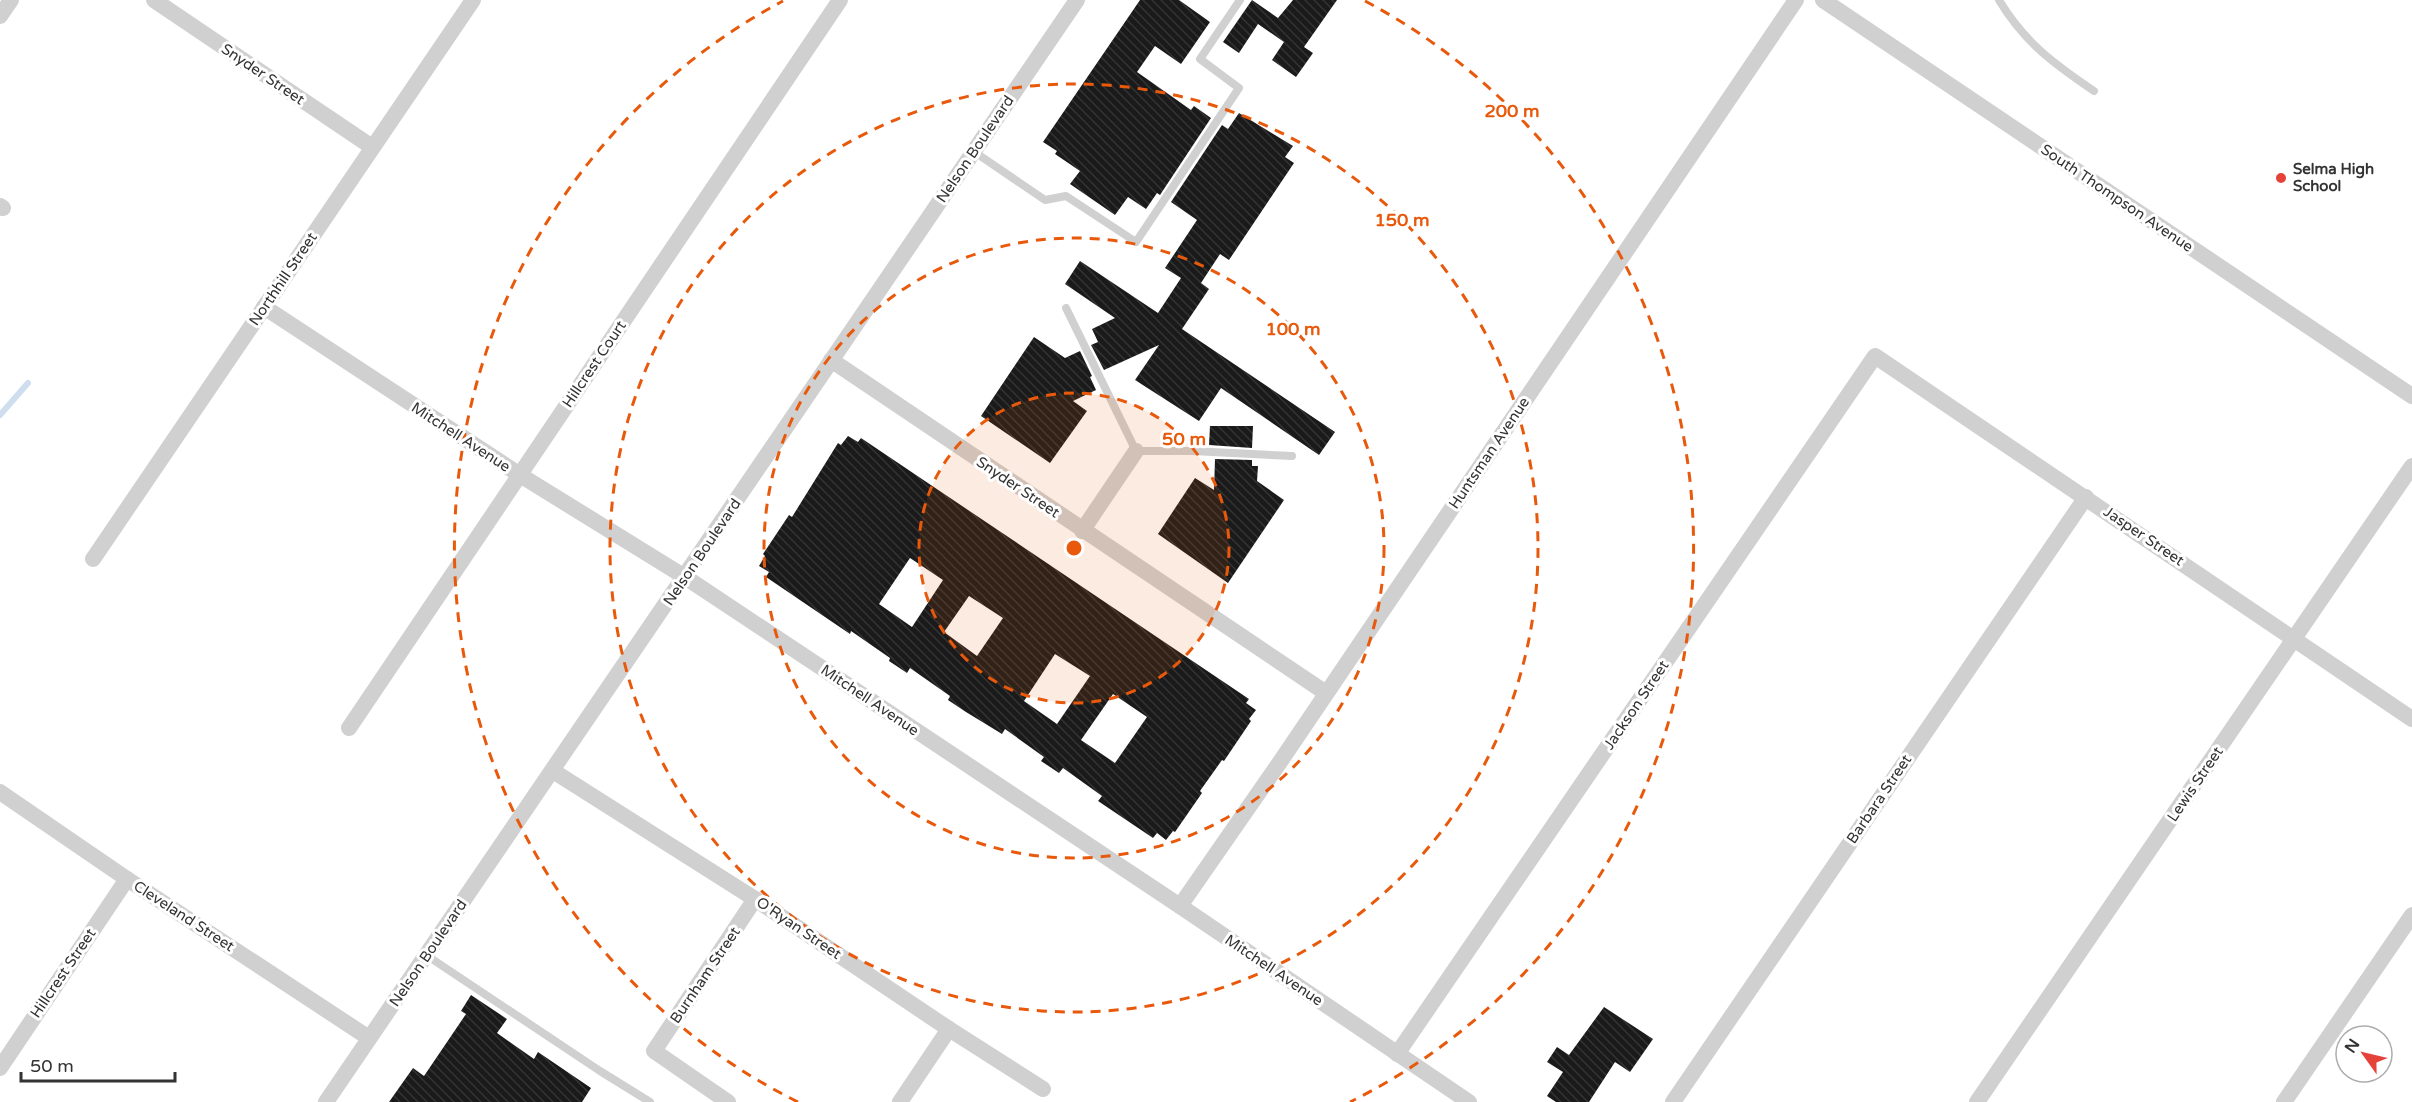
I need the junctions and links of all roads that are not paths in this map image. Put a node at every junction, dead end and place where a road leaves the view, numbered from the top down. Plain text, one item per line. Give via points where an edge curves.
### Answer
1 (10, 0) edge
2 (154, 0) edge
3 (473, 0) edge
4 (840, 0) edge
5 (1077, 0) edge
6 (1240, 0) edge
7 (1796, 0) edge
8 (1823, 0) edge
9 (1999, 0) edge
10 (0, 16) edge
11 (2094, 91) dead end
12 (372, 147) junction
13 (973, 151) junction
14 (264, 308) junction
15 (1066, 308) dead end
16 (1875, 356) joint
17 (831, 360) junction
18 (2412, 396) edge
19 (1136, 451) junction
20 (1292, 456) dead end
21 (2412, 465) edge
22 (520, 475) junction
23 (2086, 497) junction
24 (1082, 531) junction
25 (93, 559) dead end
26 (685, 577) junction
27 (2294, 637) junction
28 (1326, 693) junction
29 (2412, 718) edge
30 (349, 729) dead end
31 (553, 771) junction
32 (0, 792) edge
33 (127, 879) junction
34 (755, 899) junction
35 (1180, 906) junction
36 (2412, 915) edge
37 (426, 955) junction
38 (950, 1029) junction
39 (369, 1038) junction
40 (1397, 1054) junction
41 (0, 1068) edge
42 (1043, 1089) dead end
43 (326, 1102) edge
44 (650, 1102) edge
45 (728, 1102) edge
46 (900, 1102) edge
47 (1469, 1102) edge
48 (1672, 1102) edge
49 (1977, 1102) edge
50 (2284, 1102) edge

1 - 10 street
2 - 12 street, Snyder Street
3 - 12 street, Northhill Street
4 - 22 street, Hillcrest Court
5 - 13 street, Nelson Boulevard
6 - 13 lane via 1200,59 1239,88 1136,242 1066,196 1045,200
7 - 28 street, Huntsman Avenue
8 - 18 street, South Thompson Avenue
9 - 11 lane via 2027,40
12 - 14 street, Northhill Street
13 - 17 street, Nelson Boulevard
14 - 22 street, Mitchell Avenue
14 - 25 street, Northhill Street
15 - 19 lane
16 - 23 street, Jasper Street
16 - 40 street, Jackson Street
17 - 24 street, Snyder Street
17 - 26 street, Nelson Boulevard
19 - 20 lane
19 - 24 street
21 - 27 street, Lewis Street
22 - 26 street, Mitchell Avenue
22 - 30 street, Hillcrest Court
23 - 27 street, Jasper Street
23 - 48 street, Barbara Street
24 - 28 street, Snyder Street
26 - 31 street, Nelson Boulevard
26 - 35 street, Mitchell Avenue
27 - 29 street, Jasper Street
27 - 49 street, Lewis Street
28 - 35 street, Huntsman Avenue
31 - 34 street, O'Ryan Street
31 - 37 street, Nelson Boulevard
32 - 33 street, Cleveland Street
33 - 39 street, Cleveland Street
33 - 41 street, Hillcrest Street
34 - 38 street, O'Ryan Street
34 - 45 street, Burnham Street via 654,1051
35 - 40 street, Mitchell Avenue
36 - 50 street
37 - 39 street, Nelson Boulevard
37 - 44 lane
38 - 42 street, O'Ryan Street
38 - 46 street
39 - 43 street, Nelson Boulevard
40 - 47 street, Mitchell Avenue

